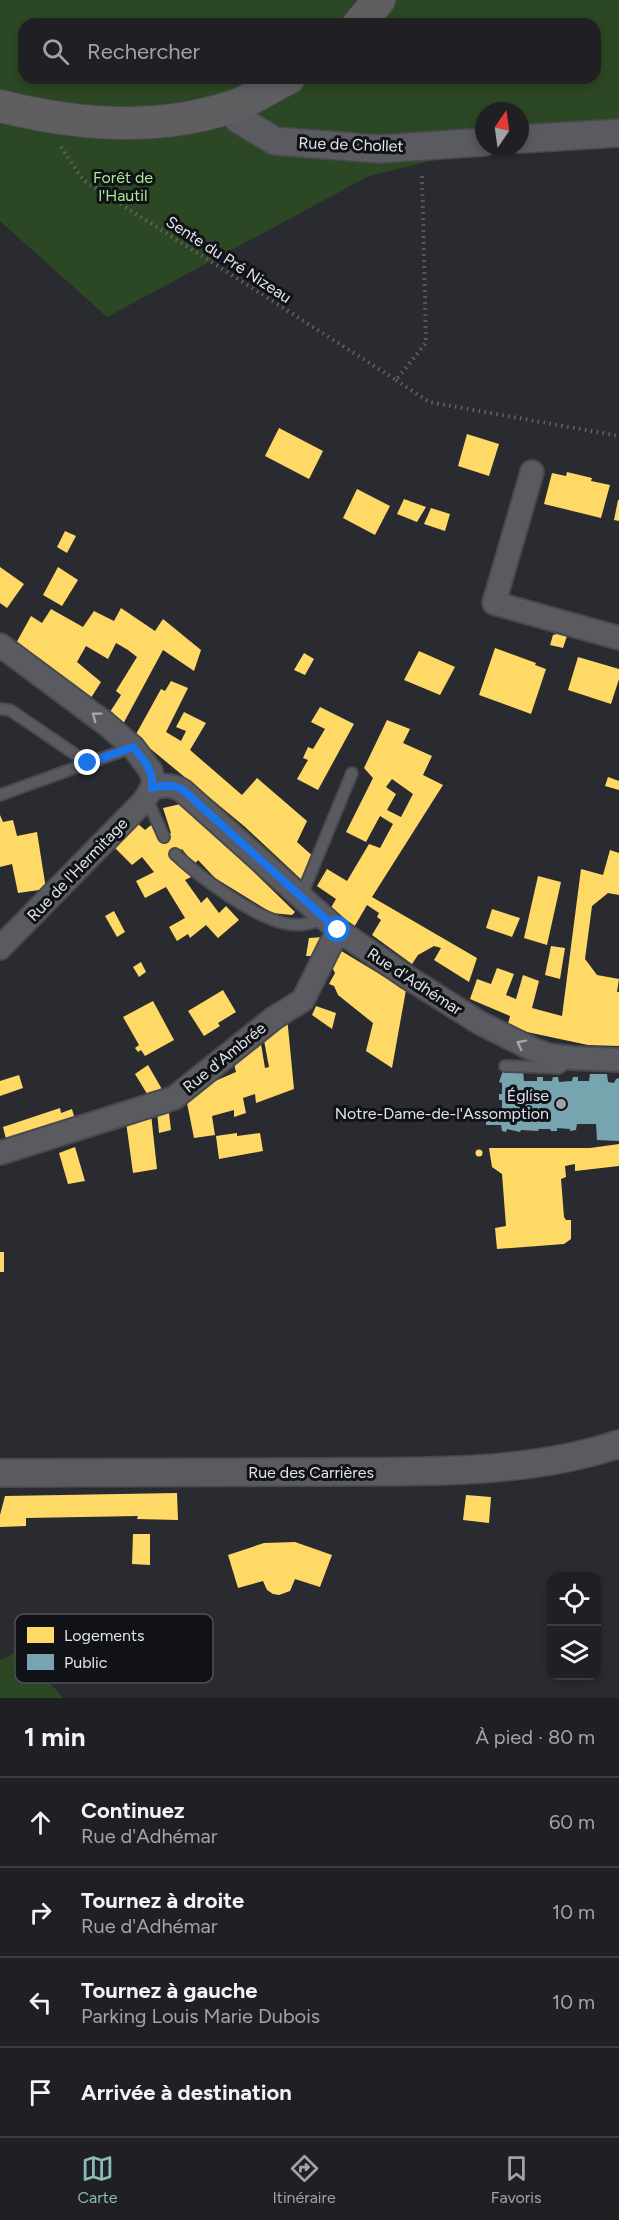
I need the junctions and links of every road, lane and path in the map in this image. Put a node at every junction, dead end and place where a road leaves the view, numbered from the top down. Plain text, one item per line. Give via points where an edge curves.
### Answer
1 (379, 0) edge
2 (364, 18) edge
3 (277, 84) edge
4 (0, 106) edge
5 (233, 107) junction
6 (40, 116) junction
7 (619, 133) edge
8 (529, 138) edge
9 (475, 143) edge
10 (421, 146) junction
11 (396, 380) junction
12 (619, 436) edge
13 (532, 472) dead end
14 (619, 638) edge
15 (0, 645) edge
16 (0, 709) edge
17 (133, 747) junction
18 (88, 763) junction
19 (352, 773) dead end
20 (1, 792) edge
21 (149, 792) junction
22 (165, 837) dead end
23 (176, 854) dead end
24 (301, 897) junction
25 (331, 925) junction
26 (0, 948) edge
27 (573, 1058) junction
28 (619, 1060) edge
29 (504, 1066) dead end
30 (0, 1153) edge
31 (619, 1444) edge
32 (0, 1473) edge

1 - 2 main road
3 - 5 main road
4 - 6 main road
5 - 6 main road via 184,119 144,123
5 - 10 street, Rue de Chollet via 238,119 275,141 379,148
6 - 11 path, Sente du Pré Nizeau via 83,180
7 - 8 street
9 - 10 street, Rue de Chollet
10 - 11 path via 426,343
11 - 12 path, Sente du Pré Nizeau via 429,402
13 - 14 street via 494,603
17 -> 15 street
16 - 18 lane via 10,710
17 - 18 lane
17 - 21 street via 150,771 153,780
18 - 20 lane
19 - 24 lane
21 - 22 lane
21 - 24 street, Rue d'Adhémar via 163,785 183,790
21 - 26 street, Rue de l'Hermitage
23 - 25 lane via 254,912 284,924
24 - 25 street, Rue d'Adhémar
27 -> 25 street, Rue d'Adhémar via 530,1048 480,1023
25 - 30 street, Rue d'Ambrée via 303,1000 274,1017 174,1098
27 - 28 street, Rue d'Adhémar
27 - 29 lane via 559,1068
31 - 32 street, Rue des Carrières via 584,1456 499,1468 403,1472

